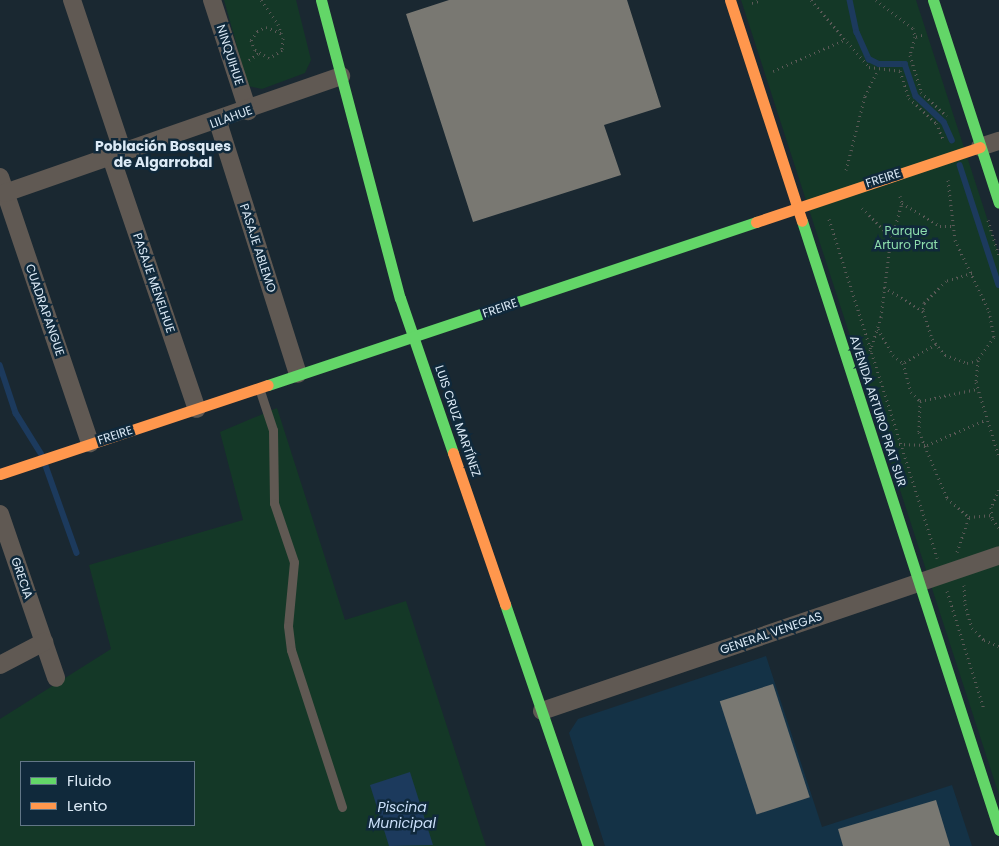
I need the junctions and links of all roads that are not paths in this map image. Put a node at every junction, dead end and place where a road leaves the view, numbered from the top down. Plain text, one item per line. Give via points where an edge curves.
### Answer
1 (72, 0) edge
2 (212, 0) edge
3 (321, 0) edge
4 (730, 0) edge
5 (933, 0) edge
6 (341, 76) junction
7 (248, 111) junction
8 (218, 122) junction
9 (999, 141) edge
10 (980, 147) junction
11 (117, 155) junction
12 (3, 185) edge
13 (999, 203) edge
14 (797, 206) junction
15 (415, 336) junction
16 (298, 374) junction
17 (259, 388) junction
18 (197, 409) junction
19 (90, 443) junction
20 (0, 474) edge
21 (0, 514) edge
22 (999, 556) edge
23 (919, 583) junction
24 (44, 642) junction
25 (0, 665) edge
26 (56, 678) dead end
27 (542, 711) junction
28 (342, 807) dead end
29 (999, 830) edge
30 (588, 846) edge

1 - 11 street, PASAJE MENELHUE
2 - 7 street, NINQUIHUE
3 - 6 street, LUIS CRUZ MARTÍNEZ
4 - 14 street, AVENIDA ARTURO PRAT SUR
5 - 10 street
6 - 7 street, LILAHUE
6 - 15 street, LUIS CRUZ MARTÍNEZ via 400,298
7 - 8 street, LILAHUE
8 - 11 street, LILAHUE
8 - 16 street, PASAJE ABLEMO
9 - 10 street, FREIRE
10 - 13 street
10 - 14 street, FREIRE
11 - 12 street, LILAHUE
11 - 18 street, PASAJE MENELHUE
12 - 19 street, CUADRAPANGUE
14 - 15 street, FREIRE
14 - 23 street, AVENIDA ARTURO PRAT SUR
15 - 16 street, FREIRE
15 - 27 street, LUIS CRUZ MARTÍNEZ
16 - 17 street, FREIRE
17 - 18 street, FREIRE
17 - 28 lane via 273,430 274,503 294,562 288,626 291,650
18 - 19 street, FREIRE
19 - 20 street, FREIRE
21 - 24 street, GRECIA
22 - 23 street, GENERAL VENEGAS
23 - 27 street, GENERAL VENEGAS
23 - 29 street, AVENIDA ARTURO PRAT SUR
24 - 25 street
24 - 26 street, GRECIA
27 - 30 street, LUIS CRUZ MARTÍNEZ

